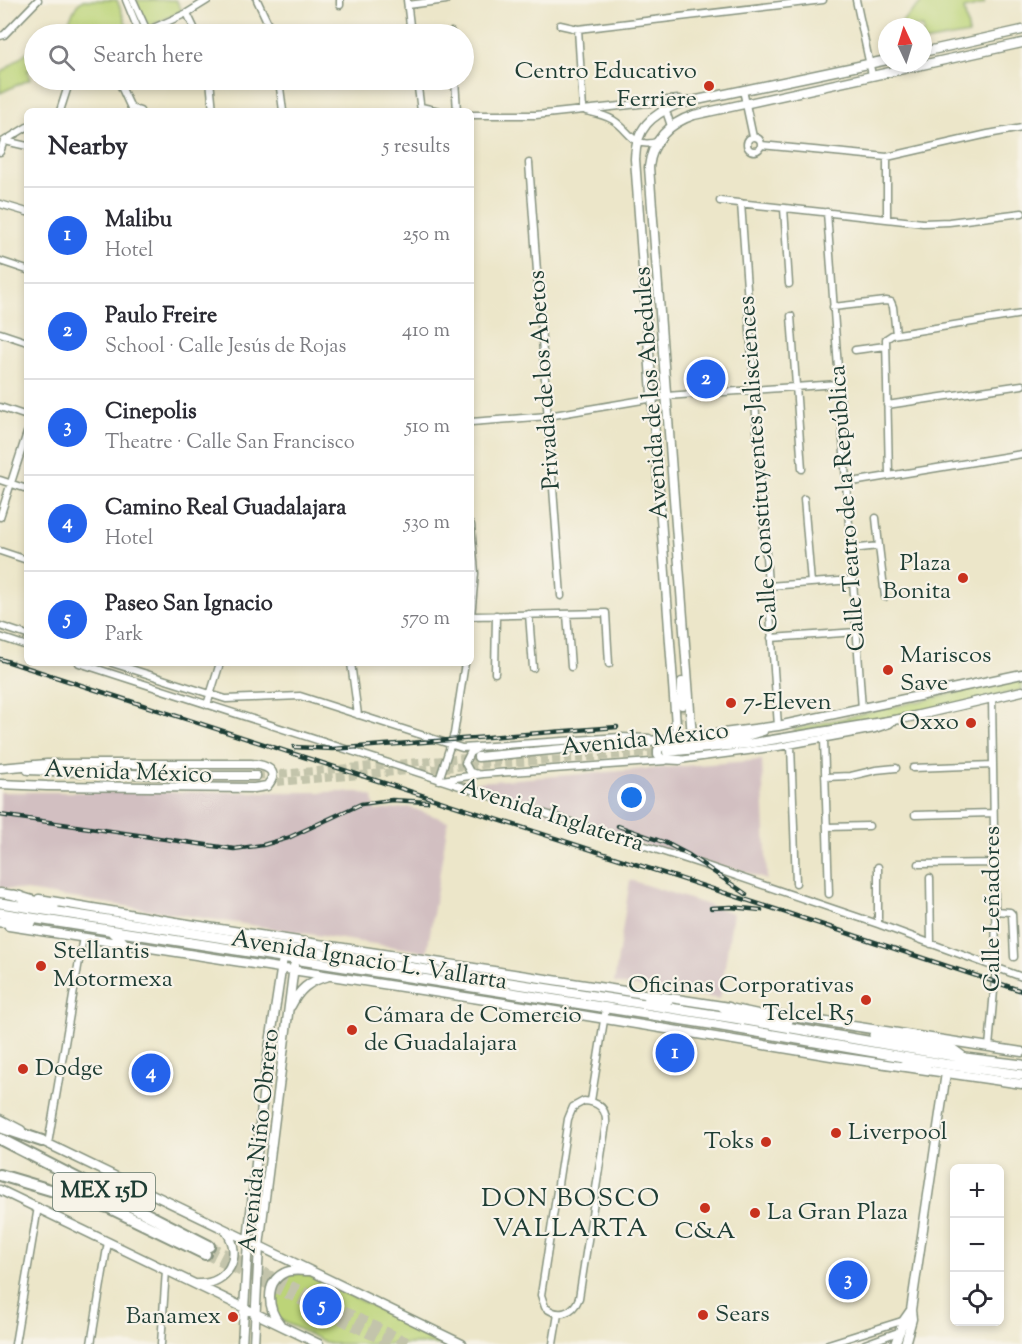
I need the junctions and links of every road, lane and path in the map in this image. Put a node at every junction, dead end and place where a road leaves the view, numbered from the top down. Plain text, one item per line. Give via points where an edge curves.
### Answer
1 (126, 0) edge
2 (133, 0) edge
3 (208, 0) edge
4 (257, 0) edge
5 (446, 0) edge
6 (823, 0) edge
7 (856, 0) edge
8 (34, 2) edge
9 (407, 2) edge
10 (187, 13) junction
11 (138, 24) edge
12 (140, 24) edge
13 (162, 24) edge
14 (192, 24) edge
15 (268, 24) edge
16 (410, 24) edge
17 (560, 25) dead end
18 (578, 29) junction
19 (1022, 30) edge
20 (0, 36) edge
21 (1022, 43) edge
22 (932, 50) edge
23 (878, 62) edge
24 (869, 64) junction
25 (872, 75) junction
26 (67, 90) edge
27 (122, 90) edge
28 (211, 90) edge
29 (280, 90) edge
30 (418, 90) edge
31 (456, 90) edge
32 (743, 90) junction
33 (746, 104) junction
34 (661, 106) junction
35 (61, 108) edge
36 (130, 108) edge
37 (213, 108) edge
38 (283, 108) edge
39 (421, 108) edge
40 (457, 108) edge
41 (583, 110) junction
42 (474, 115) edge
43 (671, 126) junction
44 (1022, 128) edge
45 (24, 129) edge
46 (753, 137) junction
47 (4, 141) junction
48 (637, 141) junction
49 (657, 142) junction
50 (761, 144) junction
51 (24, 145) edge
52 (0, 152) edge
53 (887, 157) junction
54 (529, 163) dead end
55 (720, 201) dead end
56 (741, 203) junction
57 (0, 204) edge
58 (784, 208) junction
59 (24, 211) edge
60 (827, 212) junction
61 (1022, 213) edge
62 (887, 219) junction
63 (0, 261) edge
64 (24, 269) edge
65 (789, 284) dead end
66 (833, 308) junction
67 (1022, 314) edge
68 (791, 316) dead end
69 (0, 333) edge
70 (896, 334) junction
71 (24, 341) edge
72 (885, 346) junction
73 (855, 350) dead end
74 (838, 384) junction
75 (1022, 384) edge
76 (796, 387) junction
77 (754, 390) junction
78 (666, 396) junction
79 (651, 398) junction
80 (887, 405) junction
81 (0, 407) edge
82 (24, 415) edge
83 (548, 416) junction
84 (474, 422) edge
85 (24, 442) edge
86 (1022, 454) edge
87 (802, 469) dead end
88 (889, 476) junction
89 (0, 480) edge
90 (11, 483) junction
91 (846, 483) junction
92 (24, 488) edge
93 (804, 499) dead end
94 (0, 517) edge
95 (876, 518) dead end
96 (879, 546) junction
97 (851, 549) junction
98 (0, 551) edge
99 (24, 559) edge
100 (474, 561) edge
101 (853, 580) junction
102 (811, 583) junction
103 (474, 584) edge
104 (768, 586) junction
105 (561, 596) dead end
106 (885, 597) dead end
107 (529, 614) junction
108 (567, 614) junction
109 (496, 615) junction
110 (474, 617) edge
111 (0, 626) edge
112 (857, 632) junction
113 (24, 634) edge
114 (0, 638) edge
115 (771, 639) junction
116 (24, 645) edge
117 (609, 664) dead end
118 (88, 666) edge
119 (106, 666) edge
120 (121, 666) edge
121 (219, 666) edge
122 (350, 666) edge
123 (464, 666) edge
124 (571, 667) dead end
125 (533, 668) dead end
126 (104, 671) junction
127 (495, 673) dead end
128 (1022, 675) edge
129 (1022, 691) edge
130 (210, 695) junction
131 (992, 697) junction
132 (207, 705) junction
133 (682, 707) junction
134 (862, 709) junction
135 (358, 715) junction
136 (906, 718) junction
137 (778, 726) junction
138 (692, 737) junction
139 (677, 739) junction
140 (824, 739) junction
141 (451, 745) junction
142 (791, 745) junction
143 (479, 752) junction
144 (666, 752) tunnel mouth
145 (680, 760) junction
146 (993, 765) junction
147 (896, 768) dead end
148 (912, 768) dead end
149 (0, 769) edge
150 (483, 774) junction
151 (825, 777) junction
152 (439, 780) junction
153 (0, 783) edge
154 (993, 813) junction
155 (915, 815) dead end
156 (869, 826) dead end
157 (827, 827) junction
158 (995, 863) junction
159 (919, 864) dead end
160 (878, 867) dead end
161 (930, 878) dead end
162 (796, 883) dead end
163 (0, 893) edge
164 (829, 894) dead end
165 (14, 895) junction
166 (0, 903) edge
167 (995, 911) junction
168 (0, 913) edge
169 (88, 917) junction
170 (0, 923) edge
171 (62, 923) junction
172 (878, 924) junction
173 (111, 931) junction
174 (82, 937) junction
175 (931, 944) junction
176 (126, 945) junction
177 (284, 948) junction
178 (295, 950) junction
179 (1014, 957) dead end
180 (281, 968) junction
181 (996, 968) junction
182 (293, 970) junction
183 (329, 976) junction
184 (1022, 977) edge
185 (669, 999) junction
186 (637, 1003) junction
187 (723, 1007) junction
188 (606, 1008) junction
189 (288, 1011) junction
190 (604, 1019) junction
191 (820, 1028) tunnel mouth
192 (874, 1035) tunnel mouth
193 (989, 1047) junction
194 (1022, 1052) edge
195 (965, 1058) junction
196 (1022, 1065) edge
197 (902, 1066) joint
198 (945, 1068) junction
199 (1022, 1074) edge
200 (1022, 1084) edge
201 (591, 1101) junction
202 (0, 1119) edge
203 (0, 1127) edge
204 (0, 1139) edge
205 (45, 1143) junction
206 (0, 1175) edge
207 (0, 1190) edge
208 (38, 1207) junction
209 (225, 1229) junction
210 (248, 1241) junction
211 (108, 1242) junction
212 (260, 1246) junction
213 (165, 1270) junction
214 (311, 1272) junction
215 (195, 1284) junction
216 (243, 1307) junction
217 (255, 1313) junction
218 (558, 1314) junction
219 (909, 1316) junction
220 (282, 1326) junction
221 (909, 1329) junction
222 (900, 1332) junction
223 (15, 1344) edge
224 (91, 1344) edge
225 (161, 1344) edge
226 (242, 1344) edge
227 (254, 1344) edge
228 (319, 1344) edge
229 (462, 1344) edge
230 (553, 1344) edge
231 (828, 1344) edge
232 (865, 1344) edge
233 (895, 1344) edge
234 (905, 1344) edge

1 - 11 street
2 - 12 street
3 - 10 street
4 - 15 street
5 - 9 street
6 - 18 street
7 - 24 street
8 - 20 street
9 - 16 street
10 - 13 street
10 - 14 street
17 - 18 street
18 - 41 street
19 - 22 main road
21 - 25 main road
23 - 24 main road
24 - 25 street
24 - 32 main road
25 - 33 main road
26 - 35 street
27 - 36 street
28 - 37 street
29 - 38 street
30 - 39 street
31 - 40 street
32 - 33 street
32 - 34 main road
33 - 43 main road via 694,115
33 - 46 street
34 - 41 street
34 - 43 street
34 - 48 main road
41 - 42 street
41 - 48 street via 613,120
43 - 49 main road
44 - 53 street
45 - 47 street
46 - 50 street
46 - 50 street via 747,141 750,151
47 - 51 street
47 - 52 street
48 - 49 street
48 - 79 main road, Avenida de los Abedules
49 - 78 main road, Avenida de los Abedules via 649,167
50 - 53 street
53 - 62 street
54 - 83 street, Privada de los Abetos
55 - 56 street
56 - 58 street
56 - 77 street, Calle Constituyentes Jalisciences
57 - 59 street
58 - 60 street
58 - 65 street
60 - 62 street
60 - 66 street, Calle Teatro de la República
61 - 62 street via 949,222
63 - 64 street
66 - 70 street via 891,302
66 - 74 street, Calle Teatro de la República
67 - 70 street
68 - 76 street
69 - 71 street
70 - 72 street via 886,339
72 - 73 street
72 - 80 street
74 - 76 street
74 - 91 street, Calle Teatro de la República
75 - 80 street
76 - 77 street
76 - 87 street
77 - 78 street
77 - 104 street, Calle Constituyentes Jalisciences
78 - 79 street
78 - 133 main road, Avenida de los Abedules via 676,521
79 - 83 street
79 - 133 main road, Avenida de los Abedules
80 - 88 street
81 - 82 street
83 - 84 street
83 - 105 street, Privada de los Abetos
85 - 90 street
86 - 88 street
88 - 91 street
89 - 90 street
90 - 92 street
90 - 94 street
91 - 97 street, Calle Teatro de la República
93 - 102 street
95 - 96 street
96 - 97 street
96 - 106 street
97 - 101 street, Calle Teatro de la República
98 - 99 street
100 - 103 street
101 - 102 street
101 - 112 street, Calle Teatro de la República
102 - 104 street
104 - 115 street, Calle Constituyentes Jalisciences
107 - 108 street
107 - 109 street
107 - 125 street
108 - 117 street via 606,613
108 - 124 street
109 - 110 street
109 - 127 street
111 - 113 street
112 - 115 street
112 - 134 street, Calle Teatro de la República
114 - 116 street
115 - 137 street, Calle Constituyentes Jalisciences
118 - 126 street, Avenida Inglaterra
119 - 126 street
120 - 130 street, Avenida Inglaterra
121 - 130 street
122 - 135 street
123 - 141 street
126 - 132 street, Avenida Inglaterra
128 - 134 main road, Avenida México
129 - 131 main road, Avenida México
130 - 132 street
130 - 135 street, Avenida Inglaterra via 234,700 300,696
131 - 136 main road, Avenida México
131 - 146 street, Calle Leñadores
132 - 152 street, Avenida Inglaterra
133 - 138 main road, Avenida de los Abedules
133 - 139 main road, Avenida de los Abedules
134 - 137 main road, Avenida México
135 - 141 street, Avenida Inglaterra
136 - 140 street, Avenida México
136 - 144 main road, Avenida México via 747,744
137 - 138 main road, Avenida México
137 - 145 main road via 736,739 662,746 658,750 662,759
138 - 139 main road, Avenida México
139 - 143 main road, Avenida México
140 - 142 street, Avenida México
140 - 151 street
141 - 143 street, Avenida Inglaterra
141 - 152 street
142 - 145 street, Avenida México
142 - 162 street
143 - 150 street via 470,753 465,763 470,772
145 - 150 street, Avenida México
146 - 148 street
146 - 154 street, Calle Leñadores
147 - 151 street
149 - 153 main road, Avenida México via 256,780
149 - 153 main road via 47,764 251,764 270,768 272,779 267,786 254,788
150 - 152 street, Avenida México
151 - 157 street
152 - 172 street, Avenida Inglaterra
154 - 155 street
154 - 158 street, Calle Leñadores
156 - 157 street
157 - 164 street
158 - 159 street
158 - 167 street, Calle Leñadores
160 - 172 street
161 - 175 street
163 - 165 main road, Avenida Ignacio L. Vallarta
165 - 169 main road
165 - 177 main road, Avenida Ignacio L. Vallarta
166 - 169 main road, Avenida Ignacio L. Vallarta
167 - 179 street via 1012,914
167 - 181 street, Calle Leñadores
168 - 171 main road, Avenida Ignacio L. Vallarta
169 - 177 main road, Avenida Ignacio L. Vallarta
170 - 171 main road
170 - 174 main road, Avenida Ignacio L. Vallarta
171 - 173 main road, Avenida Ignacio L. Vallarta
172 - 175 street, Avenida Inglaterra
173 - 176 main road
173 - 177 main road, Avenida Ignacio L. Vallarta
174 - 176 main road, Avenida Ignacio L. Vallarta
174 - 205 street
175 - 181 street, Avenida Inglaterra
176 - 180 main road, Avenida Ignacio L. Vallarta
177 - 178 main road, Avenida Ignacio L. Vallarta
177 - 178 main road, Avenida Ignacio L. Vallarta
177 - 180 main road, Avenida Niño Obrero
178 - 182 main road, Avenida Niño Obrero
178 - 185 main road, Avenida Ignacio L. Vallarta
178 - 186 main road, Avenida Ignacio L. Vallarta
178 - 188 main road, Avenida Ignacio L. Vallarta
180 - 182 main road, Avenida Ignacio L. Vallarta
180 - 210 main road, Avenida Niño Obrero
181 - 184 street, Avenida Inglaterra
181 - 193 street, Calle Leñadores
182 - 183 main road, Avenida Ignacio L. Vallarta
182 - 189 main road, Avenida Niño Obrero
183 - 189 main road via 305,986
183 - 190 main road, Avenida Ignacio L. Vallarta
185 - 186 main road
185 - 187 main road, Avenida Ignacio L. Vallarta
186 - 195 main road, Avenida Ignacio L. Vallarta
187 - 191 main road
187 - 193 main road, Avenida Ignacio L. Vallarta
188 - 190 street
188 - 198 main road, Avenida Ignacio L. Vallarta
189 - 212 main road, Avenida Niño Obrero
190 - 197 main road, Avenida Ignacio L. Vallarta
190 - 201 street
192 - 195 main road via 952,1049
193 - 194 main road, Avenida Ignacio L. Vallarta
195 - 196 main road, Avenida Ignacio L. Vallarta
197 - 198 main road
198 - 199 main road, Avenida Ignacio L. Vallarta
198 - 200 main road, Avenida Ignacio L. Vallarta
198 - 219 main road
201 - 218 street via 601,1107 607,1118 585,1263 577,1304
201 - 218 street via 578,1103 568,1119 541,1295 545,1306
202 - 205 main road
203 - 205 highway
204 - 206 highway, MEX 15D via 207,1250 108,1207
205 - 209 main road
207 - 208 main road
208 - 211 main road
208 - 223 street
209 - 210 main road
209 - 215 main road via 234,1251 230,1268 217,1281
210 - 212 main road
210 - 216 main road, Avenida Niño Obrero
211 - 213 main road
211 - 224 street
212 - 214 main road
212 - 217 main road, Avenida Niño Obrero
213 - 215 main road
213 - 225 street
214 - 220 main road via 293,1271 277,1279 269,1301 272,1315
214 - 229 main road
215 - 216 main road
216 - 217 main road
216 - 226 main road, Avenida Niño Obrero
217 - 220 main road
217 - 227 main road, Avenida Niño Obrero
218 - 230 street
219 - 221 main road
219 - 222 main road
219 - 231 street
220 - 228 main road
221 - 222 street
221 - 234 main road
222 - 232 street
222 - 233 main road

